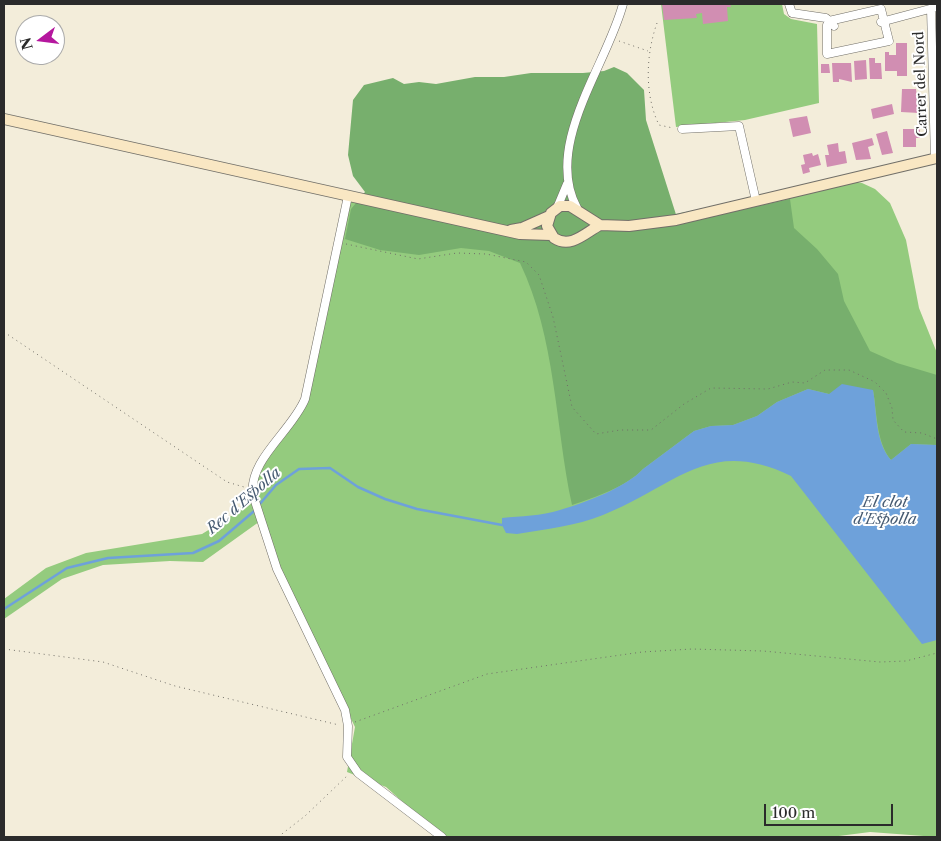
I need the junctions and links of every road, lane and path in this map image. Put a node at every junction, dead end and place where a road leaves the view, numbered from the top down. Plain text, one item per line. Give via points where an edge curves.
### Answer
1 (623, 4) edge
2 (789, 4) edge
3 (934, 8) edge
4 (880, 22) dead end
5 (657, 23) dead end
6 (831, 23) junction
7 (612, 38) junction
8 (649, 51) junction
9 (4, 119) edge
10 (682, 129) joint
11 (936, 158) edge
12 (568, 182) junction
13 (348, 196) junction
14 (756, 201) junction
15 (557, 208) junction
16 (580, 212) junction
17 (549, 216) junction
18 (600, 225) junction
19 (509, 230) junction
20 (582, 235) junction
21 (551, 236) junction
22 (338, 242) junction
23 (4, 332) edge
24 (937, 439) edge
25 (252, 486) junction
26 (4, 649) edge
27 (937, 653) edge
28 (348, 723) junction
29 (353, 768) junction
30 (278, 837) edge
31 (442, 837) edge
32 (889, 837) edge
33 (898, 837) edge

1 - 7 street
2 - 6 street via 792,13 826,18
3 - 4 street
3 - 11 street, Carrer del Nord
5 - 8 path
6 - 6 street via 827,25 826,54 889,41 881,9
7 - 8 path
7 - 12 street via 578,116 569,152
8 - 10 path via 655,115 659,125
9 - 13 main road
10 - 14 street via 739,126
11 - 14 main road
12 - 15 street
12 - 16 street via 571,197
13 - 19 main road
13 - 22 street
14 - 18 main road via 676,220 630,226
15 - 16 main road via 567,205
15 - 17 main road
16 - 18 main road
16 - 20 main road via 585,225
17 - 19 main road
17 - 21 main road
18 - 20 main road
19 - 21 main road
20 - 21 main road via 567,243
22 - 24 path via 418,259 457,253 486,254 526,262 539,275 553,317 572,407 596,434 651,430 711,388 768,389 792,382 806,384 825,370 849,370 875,382 886,393 893,420 904,432 922,433
22 - 25 street via 305,398 294,420 256,471
23 - 25 path via 227,482 240,488
25 - 28 street via 277,569 341,698
26 - 28 path via 103,662 175,686 323,722
27 - 28 path via 906,661 880,662 784,652 656,651 487,674
28 - 29 street via 347,757
29 - 30 path via 336,788
29 - 31 street
32 - 33 path

